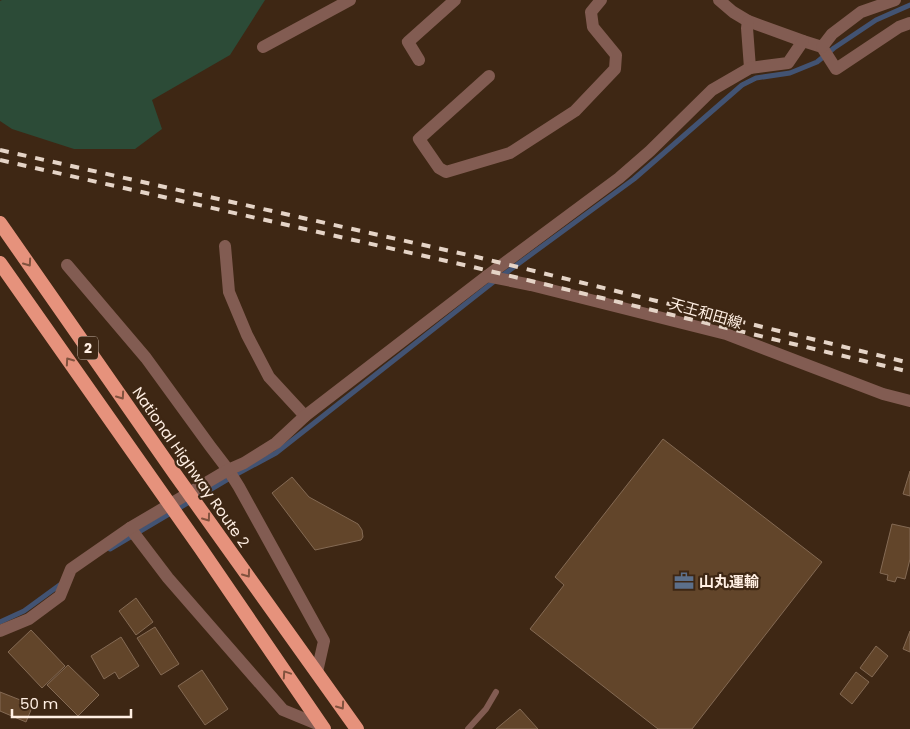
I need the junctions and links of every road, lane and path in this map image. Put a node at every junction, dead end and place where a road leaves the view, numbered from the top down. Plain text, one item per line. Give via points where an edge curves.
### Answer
1 (350, 0) edge
2 (455, 0) edge
3 (601, 0) edge
4 (719, 0) edge
5 (893, 0) edge
6 (748, 21) junction
7 (910, 23) edge
8 (803, 41) junction
9 (263, 47) dead end
10 (822, 47) junction
11 (419, 60) dead end
12 (750, 68) junction
13 (489, 76) dead end
14 (0, 222) edge
15 (225, 246) dead end
16 (0, 263) edge
17 (67, 265) dead end
18 (487, 276) junction
19 (910, 401) edge
20 (305, 416) junction
21 (229, 470) junction
22 (131, 528) junction
23 (0, 631) edge
24 (317, 672) junction
25 (496, 692) dead end
26 (323, 728) edge
27 (357, 729) edge
28 (468, 729) edge

1 - 9 street
2 - 11 street via 408,42
3 - 13 street via 591,12 593,26 616,55 615,69 576,110 510,153 446,172 419,138
4 - 6 street
5 - 10 street via 861,12 832,34
6 - 8 street
6 - 12 street
7 - 10 street via 899,26 836,69
8 - 10 street
8 - 12 street via 788,63
12 - 18 street via 712,90 619,178
14 -> 24 highway, National Highway Route 2 / 2
15 - 20 street via 229,292 247,336 269,377
26 -> 16 highway, 2
17 - 21 street via 146,358
18 - 19 street, 天王和田線 via 726,334 883,394
18 - 20 street
20 - 21 street via 276,443
21 - 22 street
21 - 24 street via 324,641
22 - 23 street via 71,569 60,596 29,619
22 - 26 street via 168,578 283,710
24 -> 27 highway, National Highway Route 2 / 2
25 - 28 lane

